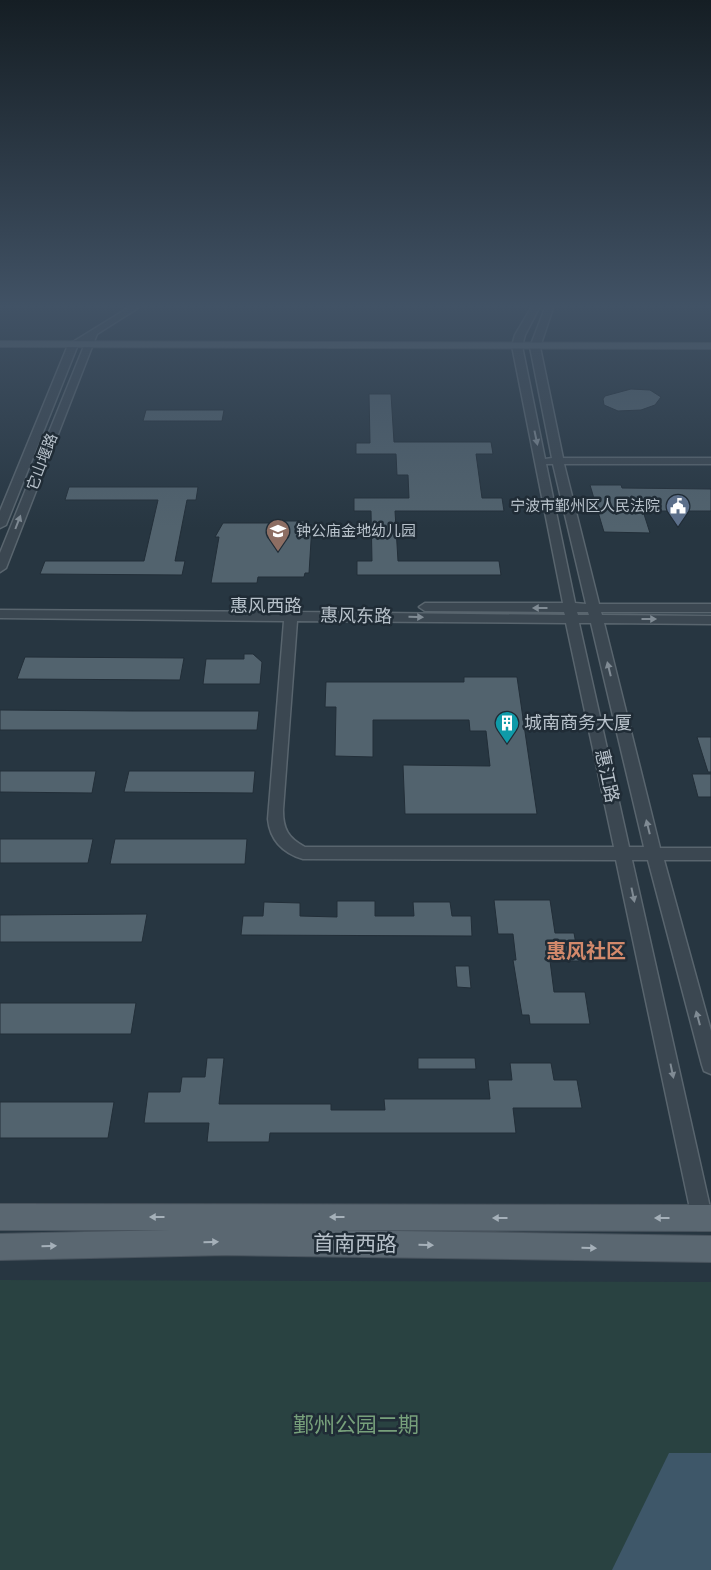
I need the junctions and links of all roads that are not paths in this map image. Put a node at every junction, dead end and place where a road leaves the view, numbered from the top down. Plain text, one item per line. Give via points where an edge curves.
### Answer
1 (58, 381) edge
2 (74, 381) edge
3 (526, 381) edge
4 (543, 381) edge
5 (540, 461) junction
6 (558, 461) junction
7 (711, 461) edge
8 (0, 525) edge
9 (0, 568) edge
10 (0, 605) edge
11 (711, 608) edge
12 (292, 611) junction
13 (572, 613) junction
14 (0, 614) edge
15 (595, 614) junction
16 (711, 620) edge
17 (624, 854) junction
18 (654, 854) junction
19 (711, 854) edge
20 (711, 1065) edge
21 (0, 1216) edge
22 (707, 1218) edge
23 (0, 1247) edge
24 (711, 1249) edge

1 - 8 street, 它山堰路
9 -> 2 street, 它山堰路
3 -> 5 street, 惠江路
4 - 6 street, 惠江路
5 - 6 street
5 - 13 street, 惠江路
6 - 7 street
6 - 15 street, 惠江路
10 - 12 street, 惠风西路
11 - 15 street
12 - 13 street, 惠风东路
12 - 14 street, 惠风东路
12 - 17 street via 275,810 280,838 290,847 303,853
13 - 15 street, 惠风东路
13 - 17 street, 惠江路
15 -> 16 street, 惠风东路
18 -> 15 street, 惠江路
17 - 18 street
17 -> 22 street, 惠江路
18 - 19 street
20 -> 18 street, 惠江路
22 -> 21 main road, 首南西路
23 -> 24 main road, 首南西路 via 226,1242

